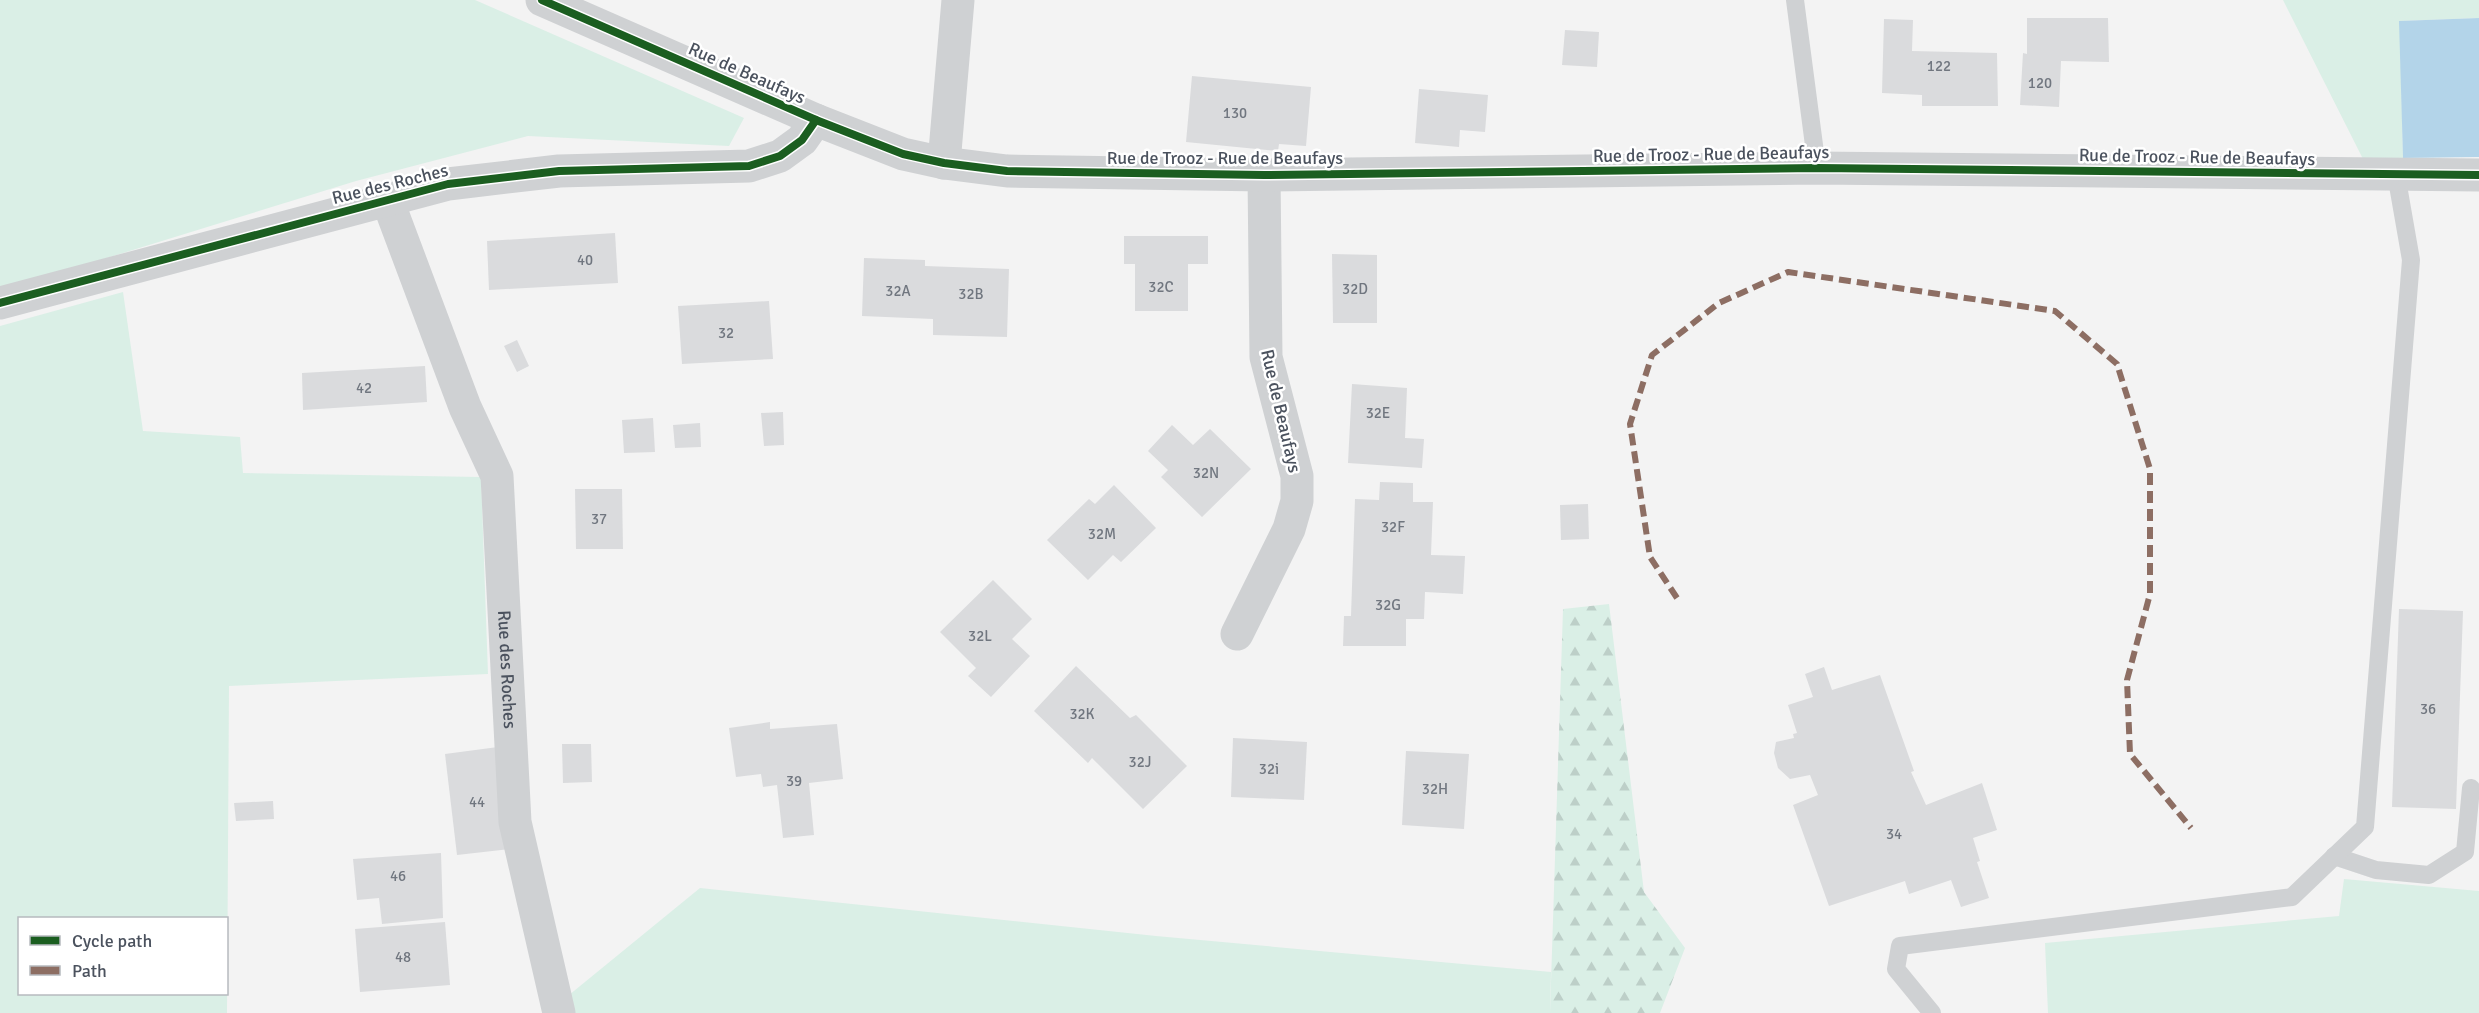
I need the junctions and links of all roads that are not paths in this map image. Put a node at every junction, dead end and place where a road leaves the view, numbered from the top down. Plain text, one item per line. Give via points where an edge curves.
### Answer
1 (542, 0) edge
2 (958, 0) edge
3 (1795, 0) edge
4 (816, 120) junction
5 (944, 163) junction
6 (1817, 168) junction
7 (2396, 174) junction
8 (1264, 175) junction
9 (2479, 175) edge
10 (387, 199) junction
11 (0, 303) edge
12 (1237, 634) dead end
13 (2471, 788) dead end
14 (2334, 856) junction
15 (559, 1013) edge
16 (1932, 1013) edge

1 - 4 street, Rue de Beaufays
2 - 5 street
3 - 6 lane
4 - 5 street, Rue de Beaufays via 903,154
4 - 10 street, Rue des Roches via 802,140 780,156 749,166 549,172 448,184
5 - 8 street, Rue de Trooz - Rue de Beaufays via 1007,171
6 - 7 street, Rue de Trooz - Rue de Beaufays
6 - 8 street, Rue de Trooz - Rue de Beaufays
7 - 9 street, Rue de Trooz - Rue de Beaufays
7 - 14 lane via 2411,260 2365,827
8 - 12 street, Rue de Beaufays via 1266,357 1297,476 1297,501 1289,529
10 - 11 street, Rue des Roches
10 - 15 street, Rue des Roches via 465,407 497,476 515,822
13 - 14 lane via 2465,852 2429,875 2376,870
14 - 16 lane via 2292,897 1900,946 1896,969

